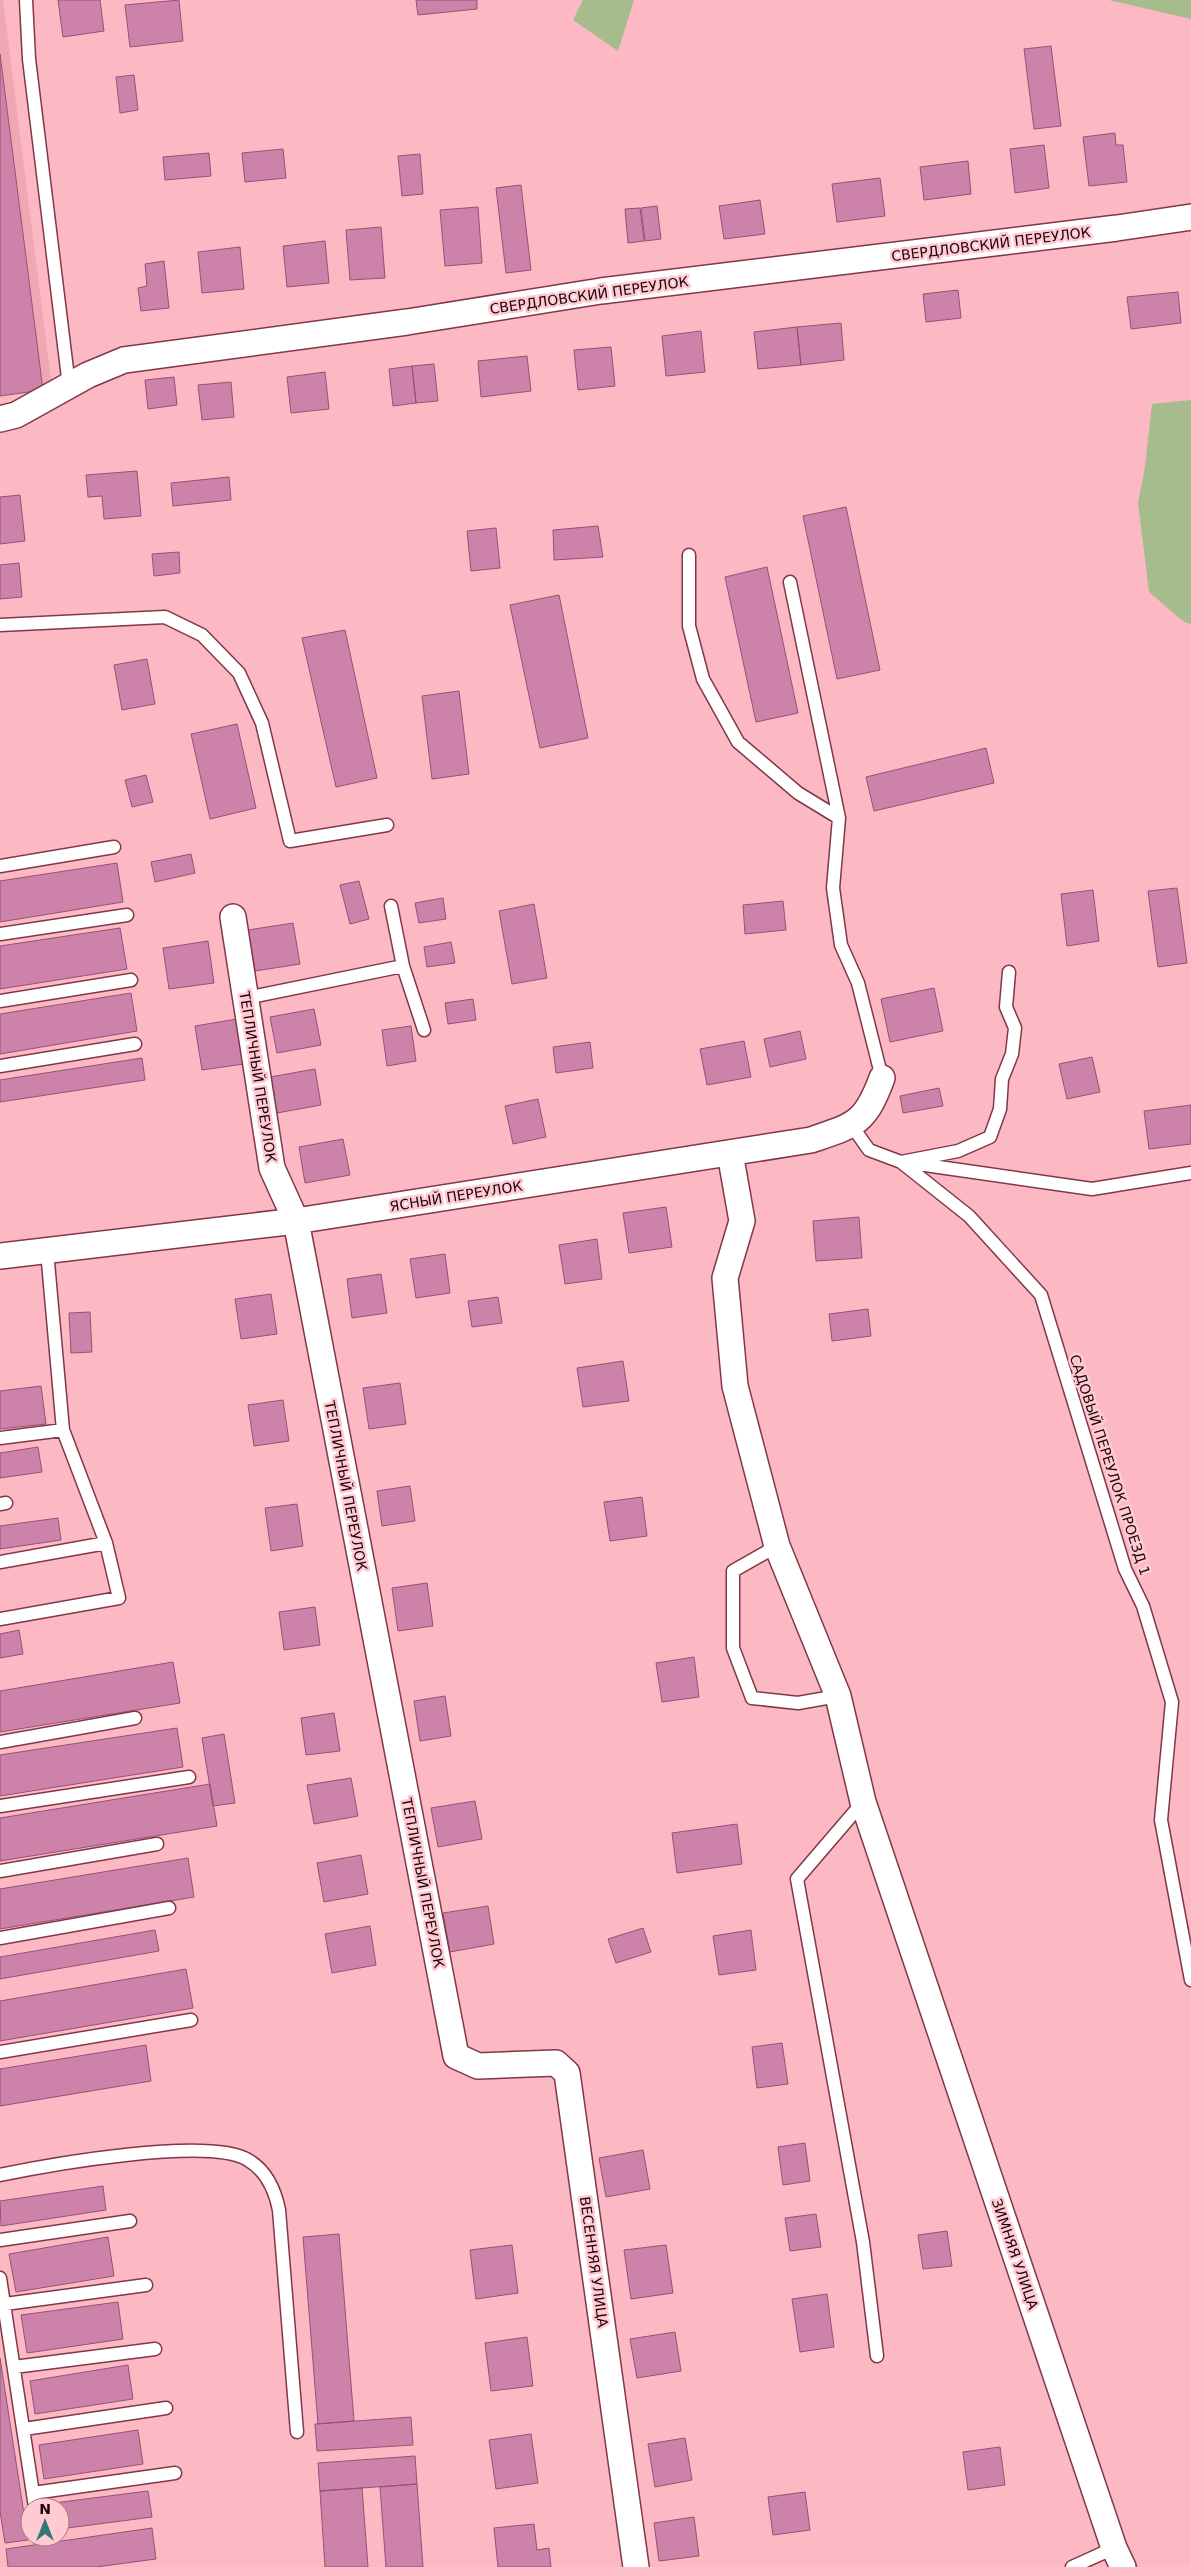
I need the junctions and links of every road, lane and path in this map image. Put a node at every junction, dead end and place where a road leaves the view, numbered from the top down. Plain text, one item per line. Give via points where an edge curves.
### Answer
1 (28, 1) edge
2 (1191, 217) edge
3 (69, 386) junction
4 (0, 419) edge
5 (689, 555) dead end
6 (790, 582) dead end
7 (0, 625) edge
8 (838, 818) junction
9 (387, 825) dead end
10 (114, 848) dead end
11 (0, 866) edge
12 (391, 906) dead end
13 (127, 915) dead end
14 (233, 917) dead end
15 (0, 934) edge
16 (403, 966) junction
17 (1009, 972) dead end
18 (131, 980) dead end
19 (246, 998) junction
20 (0, 1001) edge
21 (424, 1030) dead end
22 (136, 1044) dead end
23 (0, 1066) edge
24 (882, 1078) joint
25 (852, 1126) junction
26 (730, 1153) junction
27 (901, 1162) junction
28 (1191, 1173) edge
29 (296, 1221) junction
30 (47, 1250) junction
31 (0, 1256) edge
32 (63, 1430) junction
33 (0, 1438) edge
34 (106, 1544) junction
35 (777, 1546) junction
36 (0, 1562) edge
37 (0, 1620) edge
38 (838, 1696) junction
39 (135, 1718) dead end
40 (0, 1742) edge
41 (189, 1777) dead end
42 (862, 1802) junction
43 (0, 1806) edge
44 (157, 1844) dead end
45 (0, 1872) edge
46 (169, 1908) dead end
47 (0, 1938) edge
48 (1191, 1980) edge
49 (191, 2020) dead end
50 (0, 2052) edge
51 (456, 2056) joint
52 (0, 2175) edge
53 (130, 2221) dead end
54 (0, 2240) edge
55 (0, 2278) edge
56 (146, 2285) dead end
57 (4, 2304) junction
58 (155, 2349) dead end
59 (877, 2356) dead end
60 (14, 2367) junction
61 (166, 2408) dead end
62 (24, 2429) junction
63 (297, 2432) dead end
64 (176, 2473) dead end
65 (33, 2494) junction
66 (33, 2497) edge
67 (1118, 2557) edge
68 (636, 2567) edge
69 (1072, 2567) edge

1 - 3 lane via 29,59
2 - 3 street, СВЕРДЛОВСКИЙ ПЕРЕУЛОК via 601,291 407,322 124,360
3 - 4 street, СВЕРДЛОВСКИЙ ПЕРЕУЛОК via 16,415
5 - 8 lane via 689,626 703,679 738,742 798,793
6 - 8 lane
7 - 9 lane via 165,617 202,635 239,673 262,723 290,841
8 - 24 lane via 833,888 841,945 858,982
10 - 11 lane
12 - 16 lane
13 - 15 lane
14 - 19 street, ТЕПЛИЧНЫЙ ПЕРЕУЛОК
16 - 19 lane
16 - 21 lane
17 - 27 lane via 1006,1007 1015,1028 1012,1054 1002,1079 1000,1110 990,1136 958,1151
18 - 20 lane
19 - 29 street, ТЕПЛИЧНЫЙ ПЕРЕУЛОК via 272,1168
22 - 23 lane
24 - 25 street, ЯСНЫЙ ПЕРЕУЛОК via 872,1104
25 - 26 street, ЯСНЫЙ ПЕРЕУЛОК via 811,1140
25 - 27 lane via 869,1150
26 - 29 street, ЯСНЫЙ ПЕРЕУЛОК
26 - 35 street, ЗИМНЯЯ УЛИЦА via 742,1221 725,1278 735,1386
27 - 28 lane via 1092,1189
27 - 48 lane, САДОВЫЙ ПЕРЕУЛОК ПРОЕЗД 1 via 969,1216 1040,1295 1125,1569 1143,1606 1172,1702 1161,1820
29 - 30 street, ЯСНЫЙ ПЕРЕУЛОК
29 - 51 street, ТЕПЛИЧНЫЙ ПЕРЕУЛОК
30 - 31 street, ЯСНЫЙ ПЕРЕУЛОК
30 - 32 lane
32 - 33 lane
32 - 34 lane
34 - 36 lane
34 - 37 lane via 119,1598
35 - 38 street, ЗИМНЯЯ УЛИЦА
35 - 38 lane via 733,1571 733,1648 752,1698 798,1703
38 - 42 street, ЗИМНЯЯ УЛИЦА
39 - 40 lane
41 - 43 lane
42 - 59 lane via 797,1879 862,2242
42 - 67 street, ЗИМНЯЯ УЛИЦА
44 - 45 lane
46 - 47 lane
49 - 50 lane
51 - 68 street, ВЕСЕННЯЯ УЛИЦА via 478,2066 556,2063 567,2073
52 - 63 lane via 62,2162 194,2151 226,2152 248,2159 262,2171 275,2190 279,2210
53 - 54 lane
55 - 57 lane
56 - 57 lane
57 - 60 lane
58 - 60 lane
60 - 62 lane
61 - 62 lane
62 - 65 lane
64 - 65 lane
65 - 66 lane
67 - 69 lane

